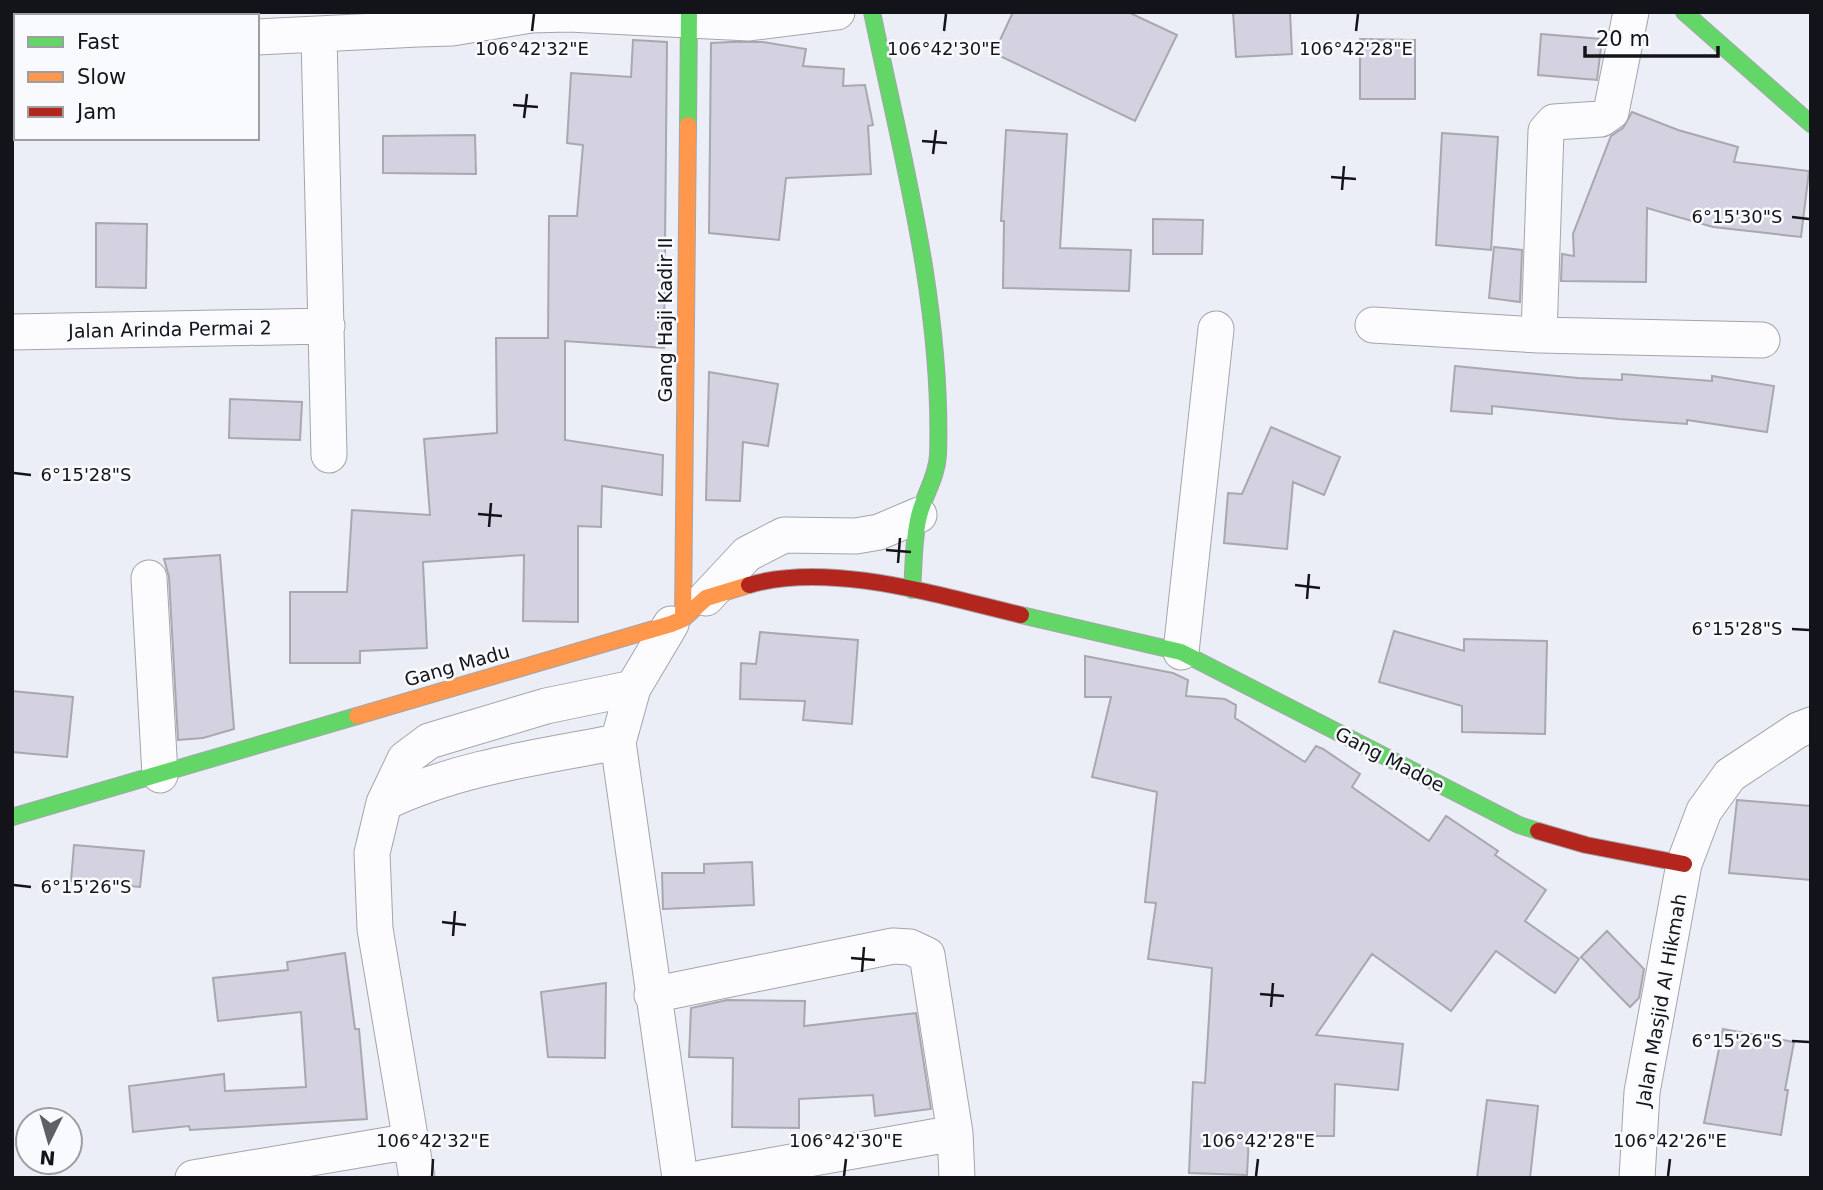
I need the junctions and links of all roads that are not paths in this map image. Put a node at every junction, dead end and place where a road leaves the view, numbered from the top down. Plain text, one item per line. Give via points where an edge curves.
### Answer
1 (837, 12) edge
2 (872, 12) edge
3 (1631, 12) edge
4 (1684, 12) edge
5 (689, 17) edge
6 (420, 21) edge
7 (319, 36) junction
8 (259, 37) edge
9 (1811, 124) edge
10 (1373, 325) dead end
11 (327, 326) junction
12 (1216, 329) dead end
13 (12, 332) edge
14 (1539, 335) junction
15 (1762, 340) dead end
16 (329, 455) dead end
17 (919, 515) junction
18 (149, 578) dead end
19 (912, 590) junction
20 (686, 614) junction
21 (1181, 652) junction
22 (633, 688) junction
23 (1811, 725) edge
24 (618, 742) junction
25 (160, 775) junction
26 (384, 803) junction
27 (12, 817) edge
28 (1684, 864) junction
29 (652, 995) junction
30 (955, 1133) junction
31 (411, 1141) junction
32 (193, 1178) edge
33 (417, 1178) edge
34 (680, 1178) edge
35 (702, 1178) edge
36 (957, 1178) edge
37 (1637, 1178) edge

1 - 5 street via 748,23
2 - 17 street via 925,266 938,458
3 - 14 street via 1611,112 1601,119 1553,122 1546,131
4 - 9 street
5 - 6 street via 531,15 452,28
5 - 20 street, Gang Haji Kadir II
6 - 7 street
7 - 8 street
7 - 11 street
10 - 14 street
11 - 13 street, Jalan Arinda Permai 2
11 - 16 street
12 - 21 street
14 - 15 street
17 - 19 street
17 - 20 street via 879,533 784,535 747,554
18 - 25 street
19 - 20 street, Gang Madu via 833,578 770,579
19 - 21 street, Gang Madoe
20 - 22 street
20 - 25 street, Gang Madu
21 - 28 street, Gang Madoe via 1519,825 1586,845
22 - 24 street
22 - 26 street via 546,706 429,741 404,759
23 - 28 street via 1730,775 1704,811
24 - 26 street via 463,774 418,786
24 - 29 street
25 - 27 street, Gang Madu
26 - 31 street via 372,853 375,929
28 - 37 street, Jalan Masjid Al Hikmah via 1642,1092
29 - 30 street via 893,946 910,947 927,955
29 - 34 street
30 - 35 street
30 - 36 street
31 - 32 street
31 - 33 street

